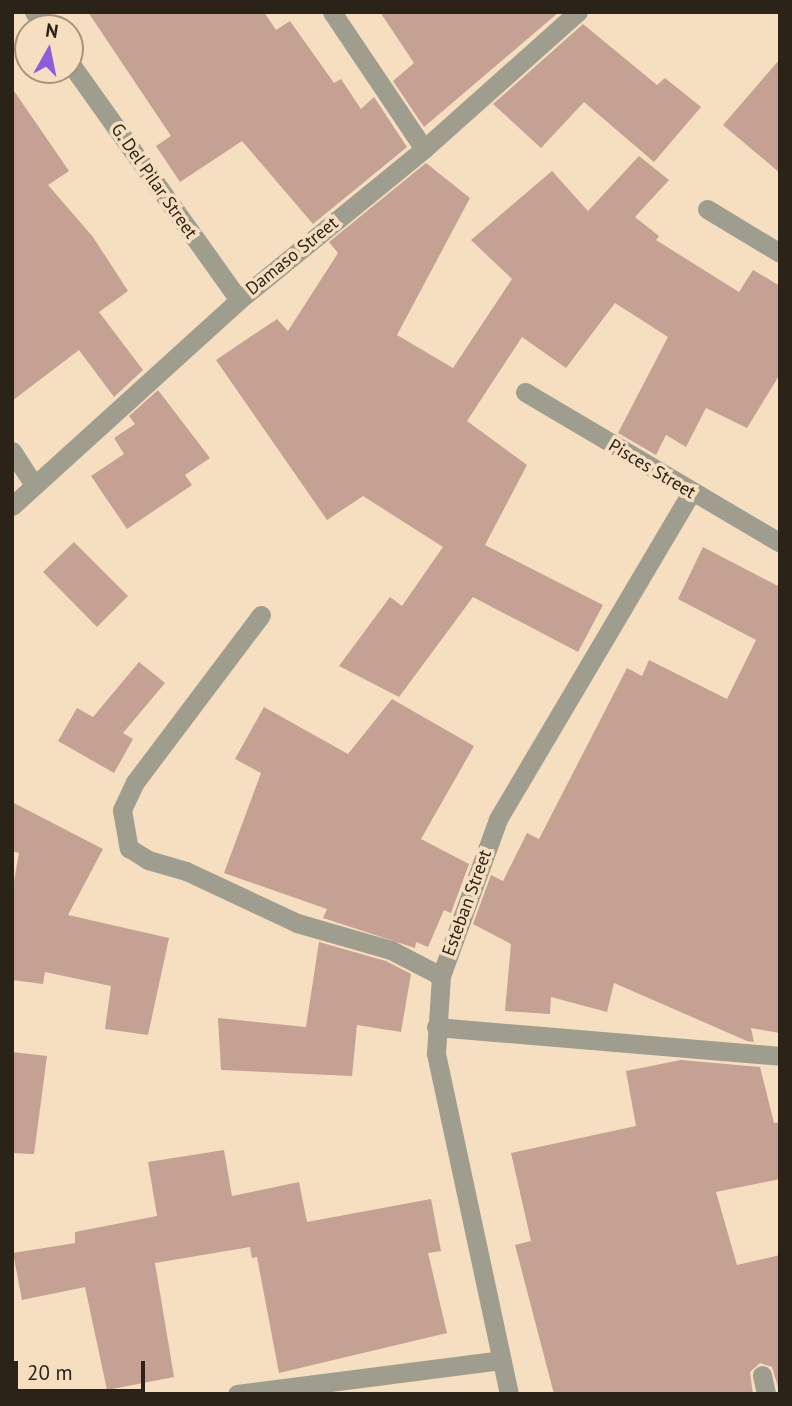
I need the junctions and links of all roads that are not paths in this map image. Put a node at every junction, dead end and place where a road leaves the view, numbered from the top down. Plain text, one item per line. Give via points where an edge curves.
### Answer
1 (332, 12) edge
2 (578, 12) edge
3 (84, 83) edge
4 (424, 149) junction
5 (707, 209) dead end
6 (780, 253) edge
7 (239, 300) junction
8 (525, 392) dead end
9 (12, 452) edge
10 (33, 483) junction
11 (691, 493) junction
12 (12, 506) edge
13 (780, 543) edge
14 (261, 615) dead end
15 (441, 976) junction
16 (436, 1027) junction
17 (780, 1056) edge
18 (501, 1360) junction
19 (237, 1394) edge
20 (509, 1394) edge

1 - 4 street
2 - 4 street, Damaso Street
3 - 7 street, G. Del Pilar Street
4 - 7 street, Damaso Street
5 - 6 street
7 - 10 street, Damaso Street
8 - 11 street, Pisces Street
9 - 10 street
10 - 12 street, Damaso Street
11 - 13 street, Pisces Street
11 - 15 street, Esteban Street via 498,819
14 - 15 street via 135,782 122,810 129,848 297,923 391,950
15 - 16 street, Esteban Street
16 - 17 street
16 - 18 street, Esteban Street via 436,1053
18 - 19 street
18 - 20 street, Esteban Street

